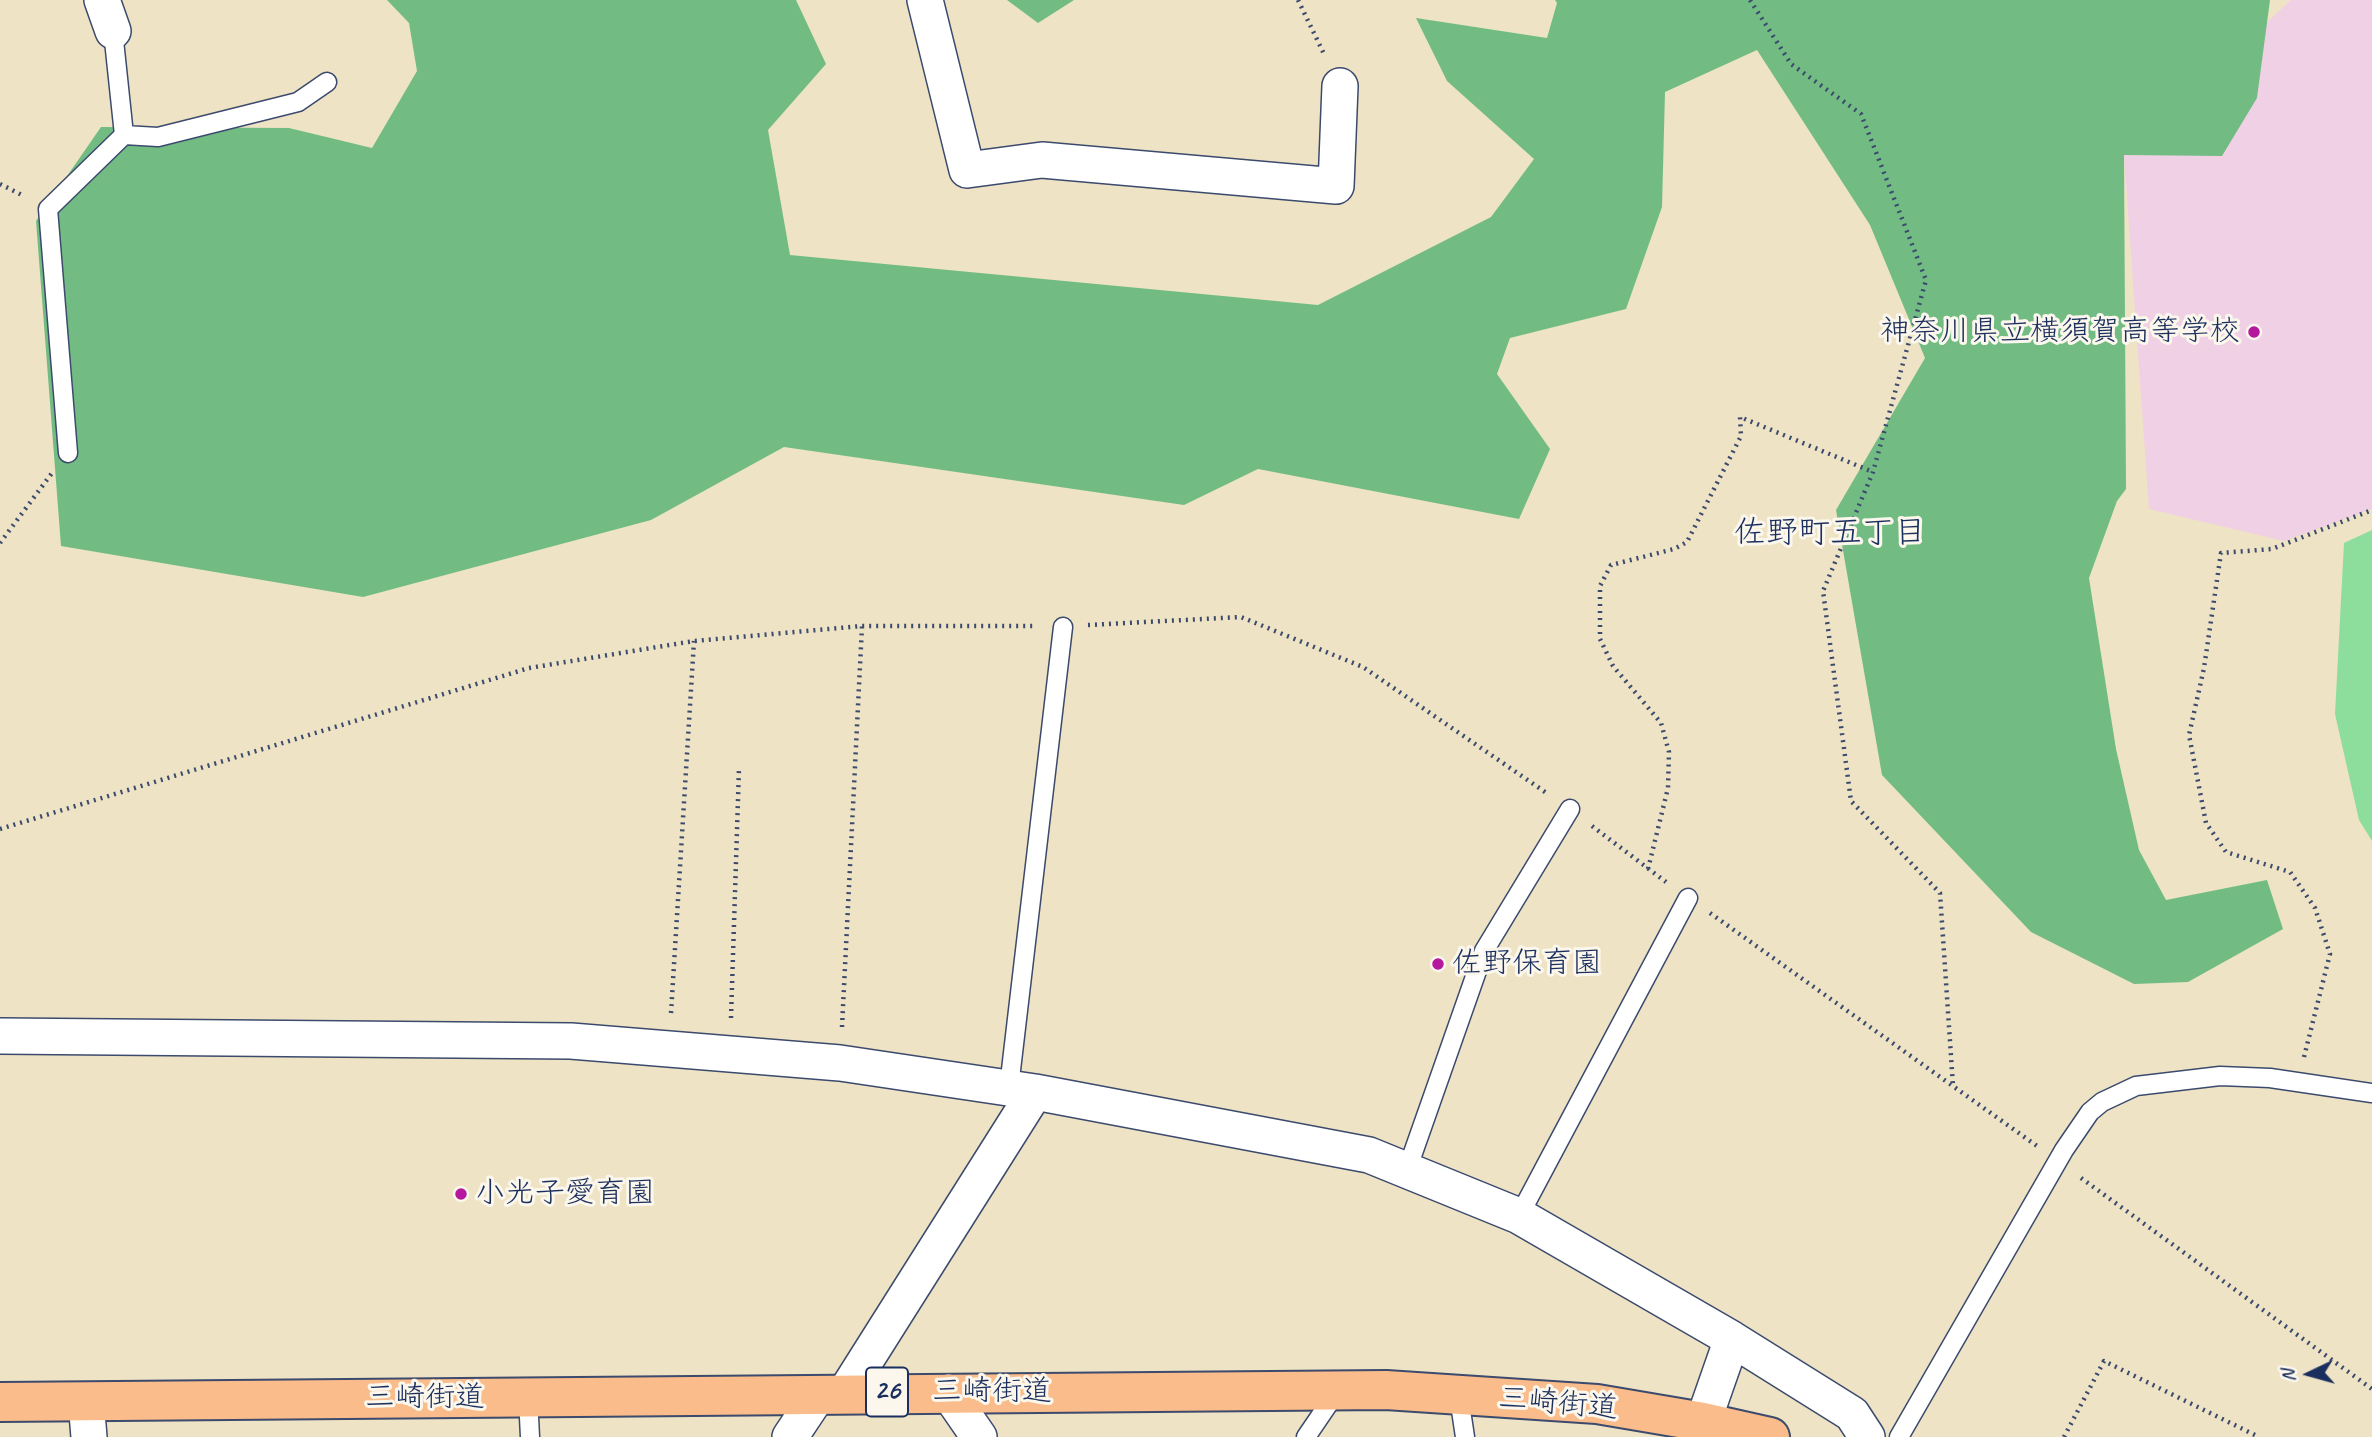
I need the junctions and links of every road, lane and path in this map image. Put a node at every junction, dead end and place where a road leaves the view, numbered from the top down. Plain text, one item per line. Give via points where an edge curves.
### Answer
1 (925, 0) edge
2 (1298, 0) edge
3 (1750, 0) edge
4 (107, 15) edge
5 (327, 82) dead end
6 (1340, 86) joint
7 (124, 135) junction
8 (68, 453) joint
9 (1873, 472) junction
10 (2372, 510) edge
11 (0, 542) edge
12 (862, 626) junction
13 (1063, 626) junction
14 (694, 641) junction
15 (739, 768) dead end
16 (1570, 809) junction
17 (0, 829) edge
18 (1648, 869) junction
19 (1688, 898) junction
20 (0, 1035) edge
21 (669, 1049) junction
22 (730, 1054) junction
23 (840, 1063) junction
24 (2298, 1082) junction
25 (1953, 1086) junction
26 (1022, 1089) junction
27 (2372, 1093) edge
28 (2059, 1162) junction
29 (1407, 1170) junction
30 (1518, 1216) junction
31 (1732, 1339) junction
32 (2372, 1388) edge
33 (1338, 1390) junction
34 (948, 1392) junction
35 (831, 1394) junction
36 (528, 1397) junction
37 (1459, 1397) junction
38 (0, 1402) edge
39 (88, 1419) edge
40 (1703, 1422) junction
41 (530, 1437) edge
42 (790, 1437) edge
43 (979, 1437) edge
44 (1306, 1437) edge
45 (1465, 1437) edge
46 (1770, 1437) edge
47 (1867, 1437) edge
48 (1899, 1437) edge
49 (2064, 1437) edge
50 (2259, 1437) edge

1 - 6 street via 967,170 1042,160 1336,186
2 - 6 path
3 - 9 path via 1791,64 1861,114 1926,280
4 - 7 lane
5 - 7 lane via 298,102 158,136
7 - 8 lane via 48,209
8 - 11 path
9 - 18 path via 1740,417 1741,436 1687,542 1611,565 1600,586 1600,639 1614,666 1661,723 1670,752 1668,788
9 - 25 path via 1823,591 1826,617 1851,801 1940,893
10 - 24 path via 2272,549 2221,553 2189,735 2206,823 2226,852 2290,872 2315,908 2330,954
12 - 13 path
12 - 14 path
12 - 23 path
13 - 16 path via 1241,617 1363,667
13 - 26 lane
14 - 17 path via 529,668
14 - 21 path
15 - 22 path
16 - 18 path
16 - 29 lane via 1484,951
18 - 19 path
19 - 25 path
19 - 30 lane
20 - 21 street via 571,1041
21 - 22 street
22 - 23 street
23 - 26 street
24 - 27 lane
24 - 28 lane via 2220,1076 2136,1086 2090,1112
25 - 28 path
26 - 29 street via 1369,1154
26 - 35 street
28 - 32 path
28 - 48 lane
29 - 30 street
30 - 31 street
31 - 40 street
31 - 47 street via 1852,1414
33 - 34 main road, 三崎街道 / 26
33 - 37 main road, 三崎街道 / 26
33 - 44 lane
34 - 35 main road, 三崎街道 / 26
34 - 43 street
35 - 36 main road, 三崎街道 / 26
35 - 42 street
36 - 39 main road, 三崎街道 / 26
36 - 41 lane
37 - 40 main road, 三崎街道 / 26 via 1597,1404
37 - 45 lane
38 - 39 main road, 三崎街道 / 26
40 - 46 main road, 三崎街道 / 26
49 - 50 path via 2104,1361

